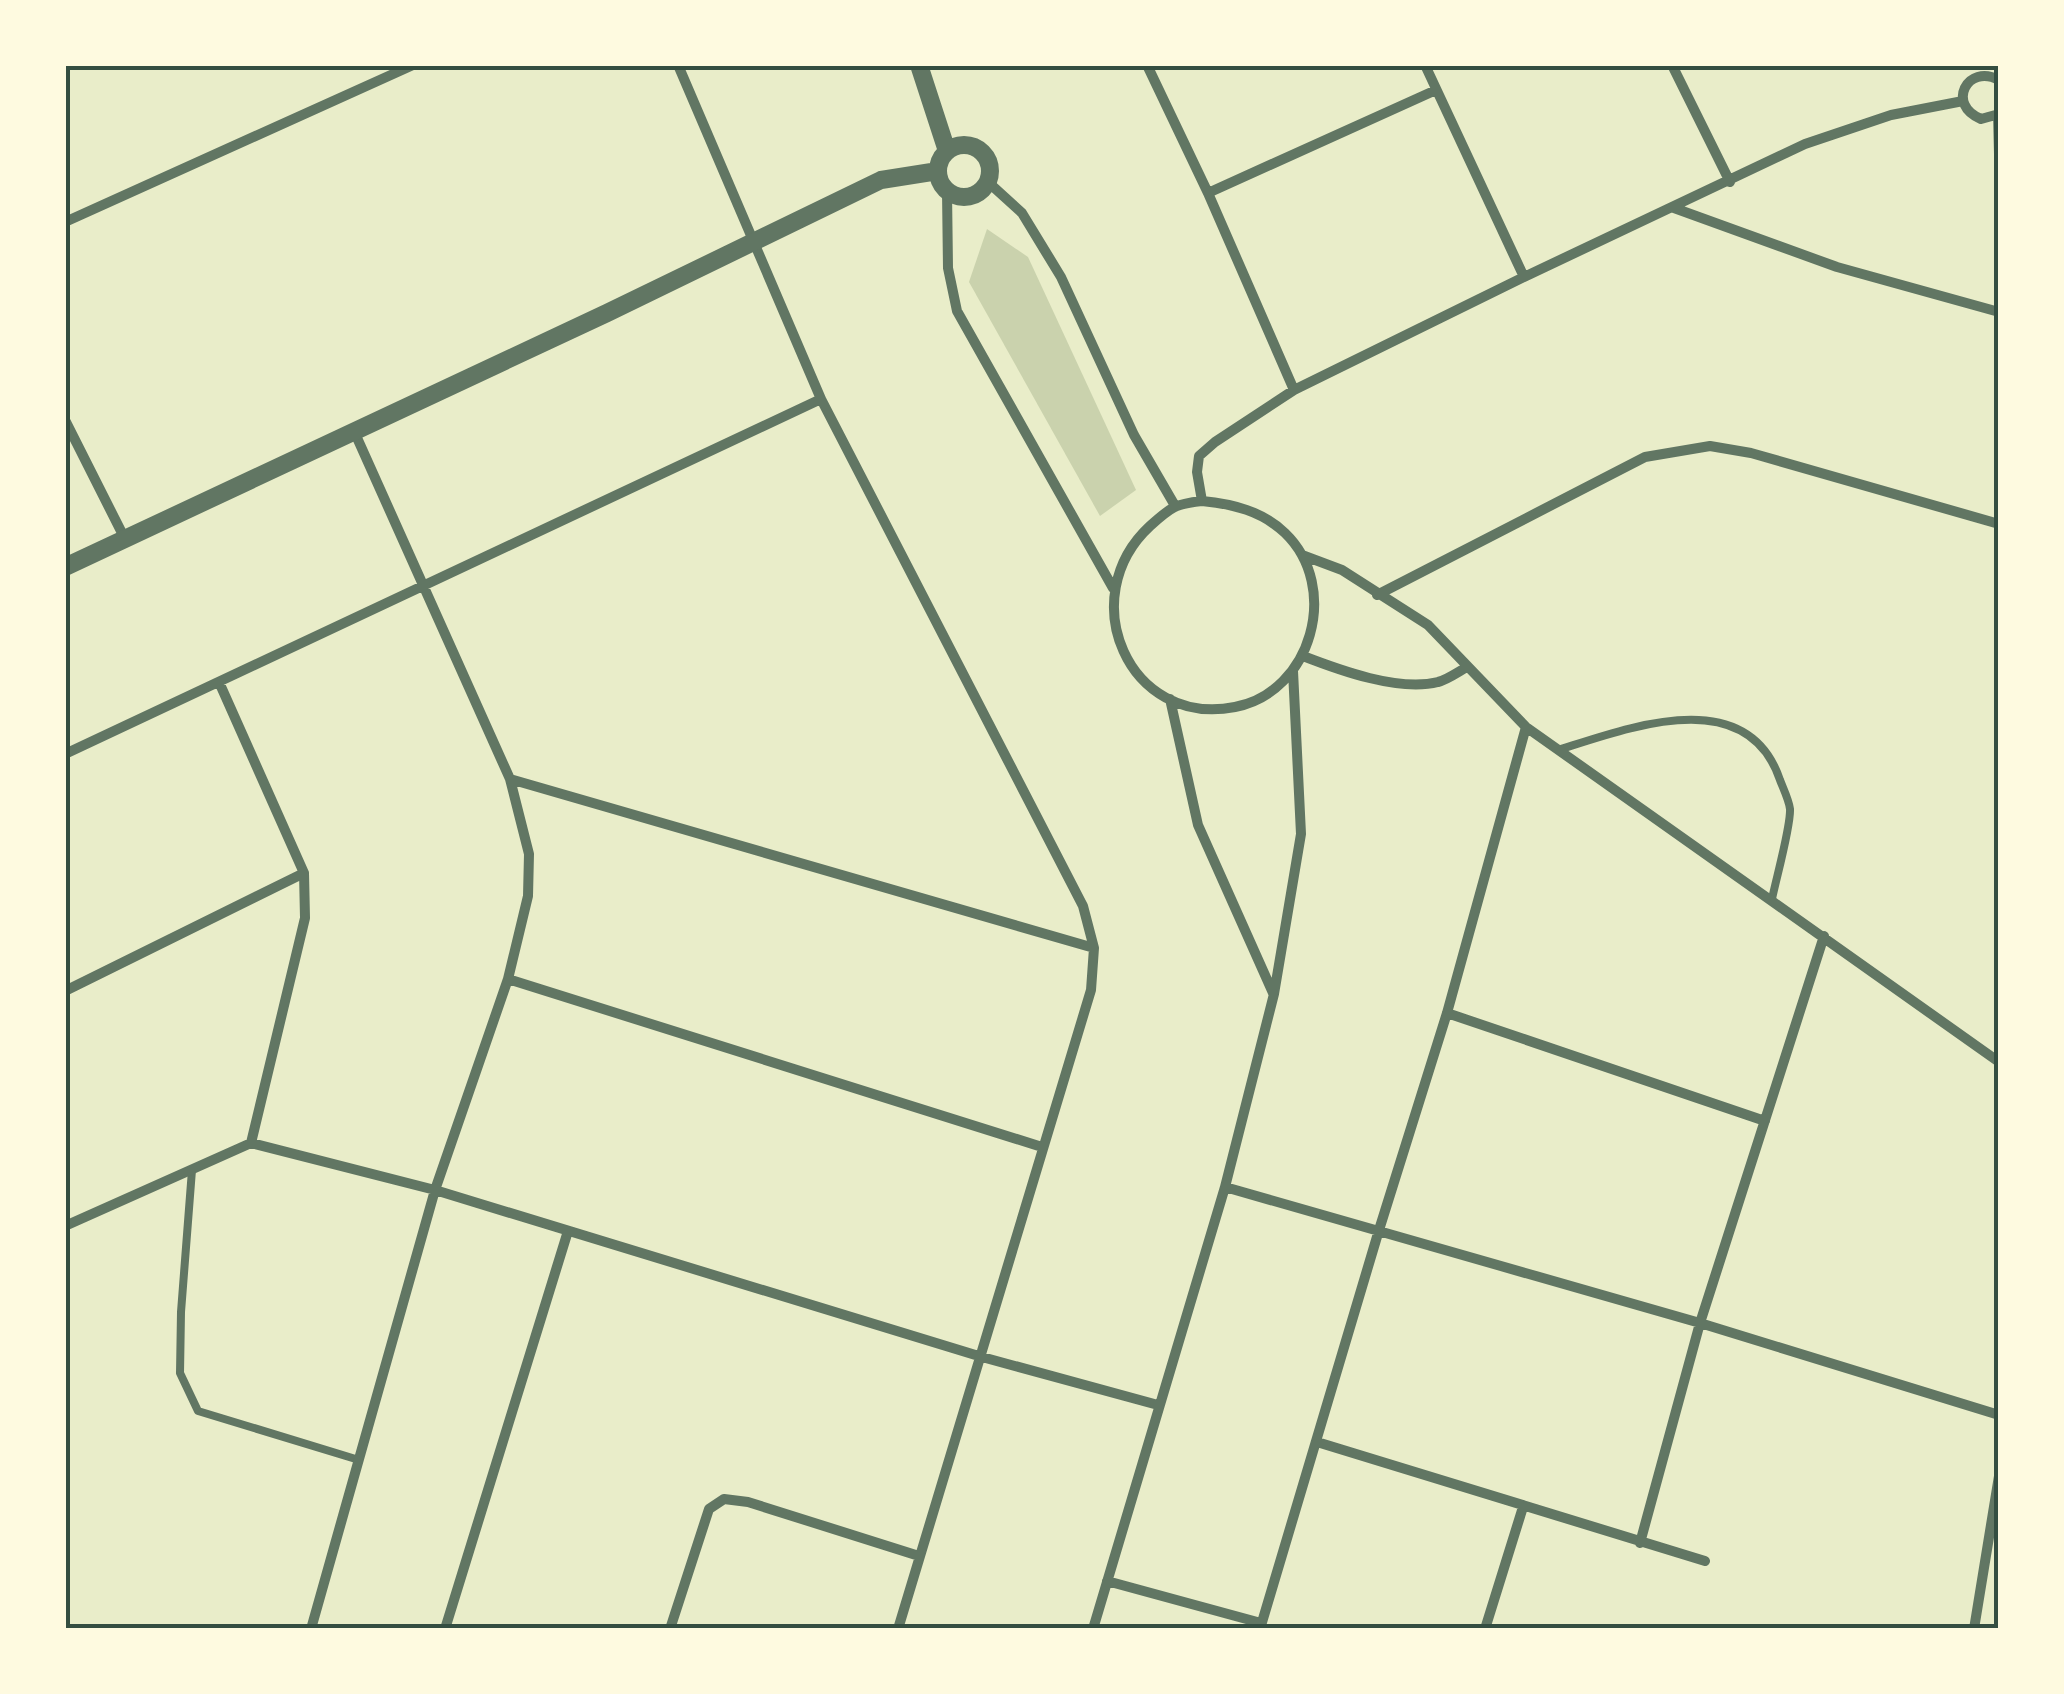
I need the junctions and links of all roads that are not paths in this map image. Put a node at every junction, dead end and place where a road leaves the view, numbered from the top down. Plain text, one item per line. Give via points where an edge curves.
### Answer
1 (413, 65) edge
2 (678, 65) edge
3 (920, 65) edge
4 (1147, 65) edge
5 (1425, 65) edge
6 (1672, 65) edge
7 (1968, 65) edge
8 (1977, 76) junction
9 (1999, 80) edge
10 (1436, 90) junction
11 (1963, 101) junction
12 (1999, 114) edge
13 (947, 151) junction
14 (1999, 154) edge
15 (938, 171) junction
16 (988, 182) junction
17 (1730, 182) junction
18 (948, 191) junction
19 (1208, 193) junction
20 (1674, 208) junction
21 (65, 222) edge
22 (754, 242) junction
23 (1524, 277) junction
24 (1999, 312) edge
25 (1294, 390) junction
26 (822, 399) junction
27 (65, 420) edge
28 (354, 431) junction
29 (1202, 501) junction
30 (1174, 504) junction
31 (1999, 524) edge
32 (125, 539) junction
33 (1302, 554) junction
34 (65, 567) edge
35 (422, 587) junction
36 (1113, 588) junction
37 (1378, 595) junction
38 (1303, 656) junction
39 (1467, 667) junction
40 (1294, 671) junction
41 (219, 682) junction
42 (1170, 700) junction
43 (1526, 728) junction
44 (1558, 750) junction
45 (65, 754) edge
46 (510, 780) junction
47 (304, 873) junction
48 (1772, 899) junction
49 (1824, 936) junction
50 (1094, 948) junction
51 (508, 979) junction
52 (65, 991) edge
53 (1274, 994) junction
54 (1448, 1014) junction
55 (1999, 1062) edge
56 (1765, 1121) junction
57 (251, 1143) junction
58 (1042, 1147) junction
59 (192, 1170) junction
60 (1225, 1187) junction
61 (434, 1190) junction
62 (65, 1226) edge
63 (1378, 1230) junction
64 (568, 1232) junction
65 (1700, 1323) junction
66 (982, 1357) junction
67 (1158, 1404) junction
68 (1999, 1415) edge
69 (1317, 1442) junction
70 (359, 1460) junction
71 (1999, 1476) edge
72 (1524, 1507) junction
73 (1640, 1543) junction
74 (919, 1556) junction
75 (1705, 1561) dead end
76 (1108, 1581) junction
77 (1260, 1626) edge
78 (312, 1629) edge
79 (444, 1629) edge
80 (670, 1629) edge
81 (898, 1629) edge
82 (1093, 1629) edge
83 (1485, 1629) edge
84 (1974, 1629) edge

1 - 21 street
2 - 22 street
3 - 13 street
4 - 19 street
5 - 10 street
6 - 17 street
7 - 8 street
8 - 9 street
8 - 11 street
10 - 19 street
10 - 23 street
11 - 12 street via 1973,115
11 - 17 street via 1840,130
12 - 14 street
13 - 15 street
13 - 16 street via 976,147 988,162
15 - 18 street
15 - 22 street via 881,180
16 - 18 street via 965,197
16 - 30 street via 1022,213 1052,262
17 - 20 street
18 - 36 street via 948,268 957,311
19 - 25 street
20 - 23 street
20 - 24 street via 1837,267
22 - 26 street
22 - 28 street
23 - 25 street
25 - 29 street via 1200,456
26 - 35 street
26 - 50 street via 1083,906
27 - 32 street
28 - 32 street
28 - 35 street
29 - 30 street
29 - 33 street via 1260,515
30 - 36 street via 1142,533
31 - 37 street via 1710,446 1645,457
32 - 34 street
33 - 37 street
33 - 38 street via 1316,613
35 - 41 street
35 - 46 street
36 - 42 street via 1122,652 1142,680
37 - 39 street via 1428,626
38 - 39 street via 1395,682 1437,682
38 - 40 street
39 - 43 street
40 - 42 street via 1268,694 1236,707 1203,709
40 - 53 street via 1302,834
41 - 45 street
41 - 47 street
42 - 53 street via 1198,825
43 - 44 street
43 - 54 street
44 - 48 street
44 - 48 lane via 1644,723 1696,718 1742,731 1772,756 1790,809
46 - 50 street
46 - 51 street via 529,854 528,896
47 - 52 street
47 - 57 street via 305,918
48 - 49 street
49 - 55 street
49 - 56 street
50 - 58 street via 1091,990
51 - 58 street
51 - 61 street
53 - 60 street
54 - 56 street
54 - 63 street
56 - 65 street
57 - 59 street
57 - 61 street
58 - 66 street
59 - 62 street
59 - 70 lane via 180,1373 198,1411
60 - 63 street
60 - 67 street
61 - 64 street
61 - 70 street
63 - 65 street
63 - 69 street
64 - 66 street
64 - 79 street
65 - 68 street
65 - 73 street
66 - 67 street
66 - 74 street
67 - 76 street
69 - 72 street
69 - 77 street
70 - 78 street
71 - 84 street
72 - 73 street
72 - 83 street
73 - 75 street
74 - 80 street via 724,1499 709,1509
74 - 81 street
76 - 77 street
76 - 82 street

